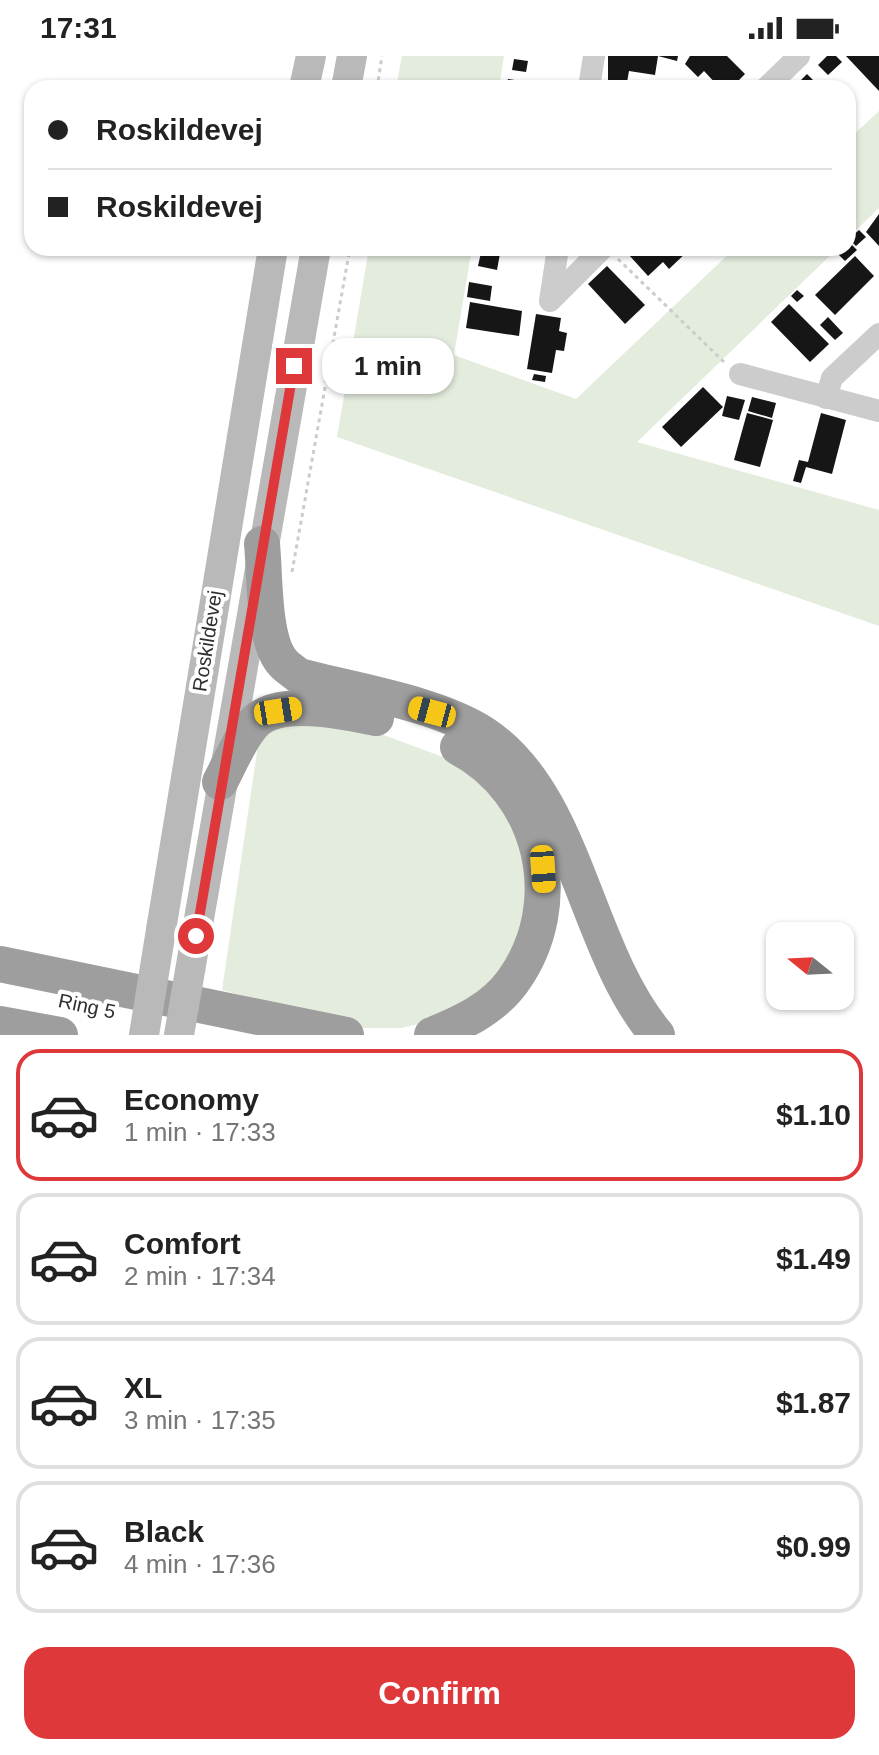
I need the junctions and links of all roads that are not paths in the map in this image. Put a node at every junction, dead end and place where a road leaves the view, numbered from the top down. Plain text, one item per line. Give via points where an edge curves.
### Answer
1 (311, 56) edge
2 (352, 56) edge
3 (594, 56) edge
4 (799, 56) edge
5 (306, 80) edge
6 (348, 80) edge
7 (590, 80) edge
8 (774, 80) edge
9 (272, 256) edge
10 (315, 256) edge
11 (557, 256) edge
12 (606, 256) edge
13 (879, 334) edge
14 (740, 374) road end
15 (826, 398) junction
16 (879, 411) edge
17 (262, 544) junction
18 (220, 782) junction
19 (0, 964) edge
20 (0, 988) edge
21 (0, 1024) edge
22 (60, 1035) edge
23 (144, 1035) edge
24 (179, 1035) edge
25 (221, 1035) edge
26 (346, 1035) edge
27 (432, 1035) edge
28 (657, 1035) edge

1 - 5 main road
2 - 6 main road
3 - 7 street
4 - 8 street
9 - 23 main road, Roskildevej, bridge
10 - 17 main road, Roskildevej
11 - 12 street via 550,301
13 - 15 street via 832,378
14 - 15 street
15 - 16 street
17 - 18 main road, Roskildevej
17 - 28 highway via 269,622 279,659 289,668 299,676 432,712 482,733 518,761 550,811 597,930 641,1016
18 - 24 main road, Roskildevej, bridge
18 - 27 highway via 256,721 297,708 351,713 416,729 468,752 504,783 538,841 544,891 534,941 512,982 474,1018
19 - 26 highway
20 - 25 highway, Ring 5
21 - 22 highway

